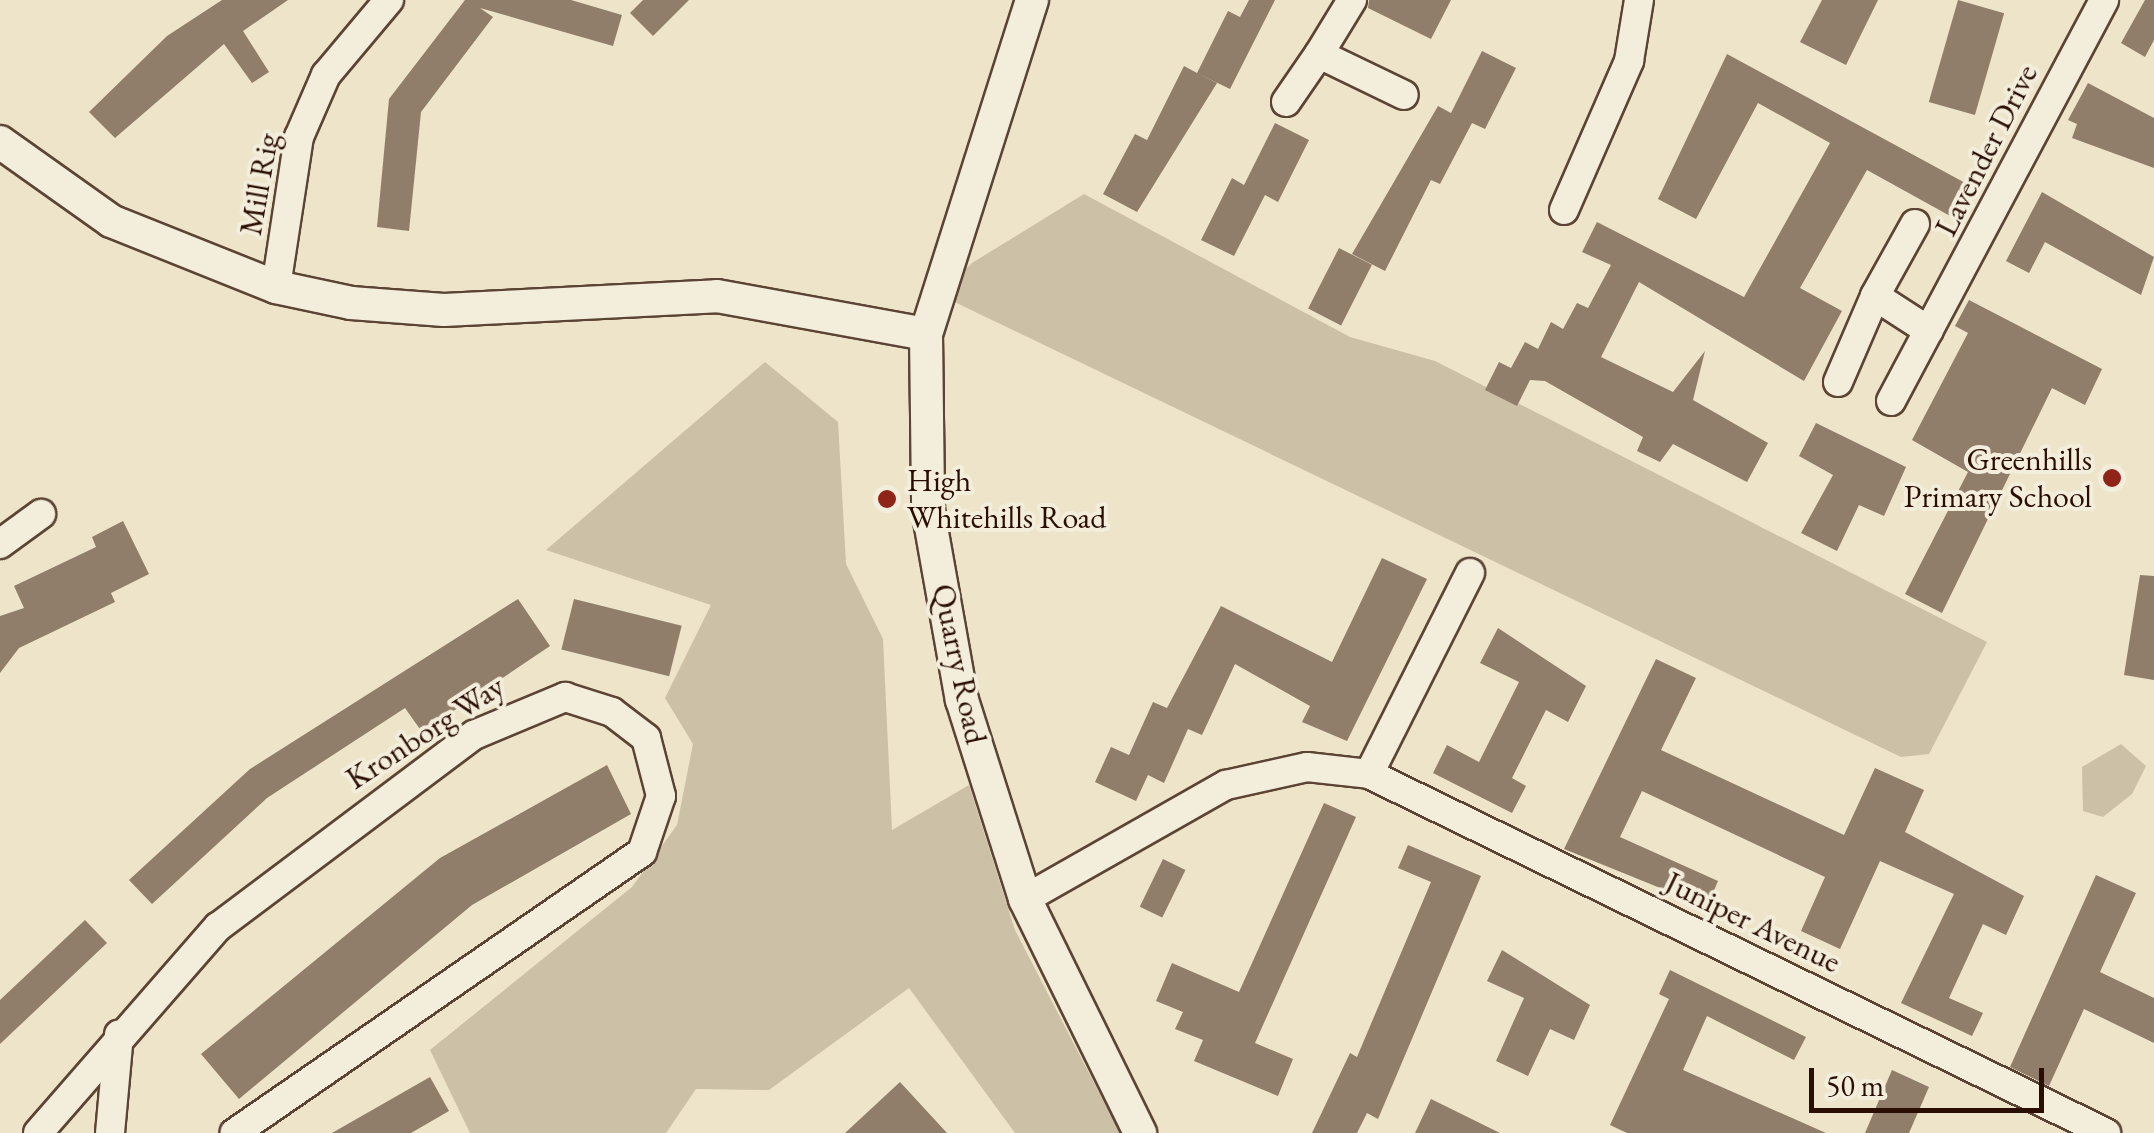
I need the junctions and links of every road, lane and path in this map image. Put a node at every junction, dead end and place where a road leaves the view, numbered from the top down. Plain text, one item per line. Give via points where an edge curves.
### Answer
1 (389, 0) edge
2 (1032, 0) edge
3 (1352, 0) edge
4 (1640, 0) edge
5 (2104, 0) edge
6 (1319, 54) junction
7 (1404, 95) dead end
8 (1286, 102) dead end
9 (0, 142) edge
10 (1564, 210) dead end
11 (1915, 224) dead end
12 (276, 287) junction
13 (1876, 296) junction
14 (1929, 331) junction
15 (926, 334) junction
16 (1838, 382) dead end
17 (1891, 401) dead end
18 (41, 514) dead end
19 (0, 544) edge
20 (1470, 573) dead end
21 (1369, 774) junction
22 (1025, 900) junction
23 (119, 1034) junction
24 (38, 1133) edge
25 (110, 1133) edge
26 (234, 1133) edge
27 (1140, 1133) edge
28 (2106, 1133) edge

1 - 12 street, Mill Rig via 326,74 300,136
2 - 15 street, Quarry Road
3 - 6 street
4 - 10 street via 1629,61
5 - 14 street, Lavender Drive
6 - 7 street
6 - 8 street
9 - 12 street via 111,220
11 - 13 street, Lavender Drive
12 - 15 street via 444,310 716,296
13 - 14 street
13 - 16 street, Lavender Drive
14 - 17 street, Lavender Drive
15 - 22 street, Quarry Road via 928,510 962,700
18 - 19 street
20 - 21 street
21 - 22 street, Juniper Avenue via 1307,767 1226,785
21 - 28 street, Juniper Avenue
22 - 27 street, Quarry Road
23 - 24 street, Kronborg Way
23 - 25 street
23 - 26 street, Kronborg Way via 218,927 318,845 523,707 580,699 646,738 660,796 642,852

